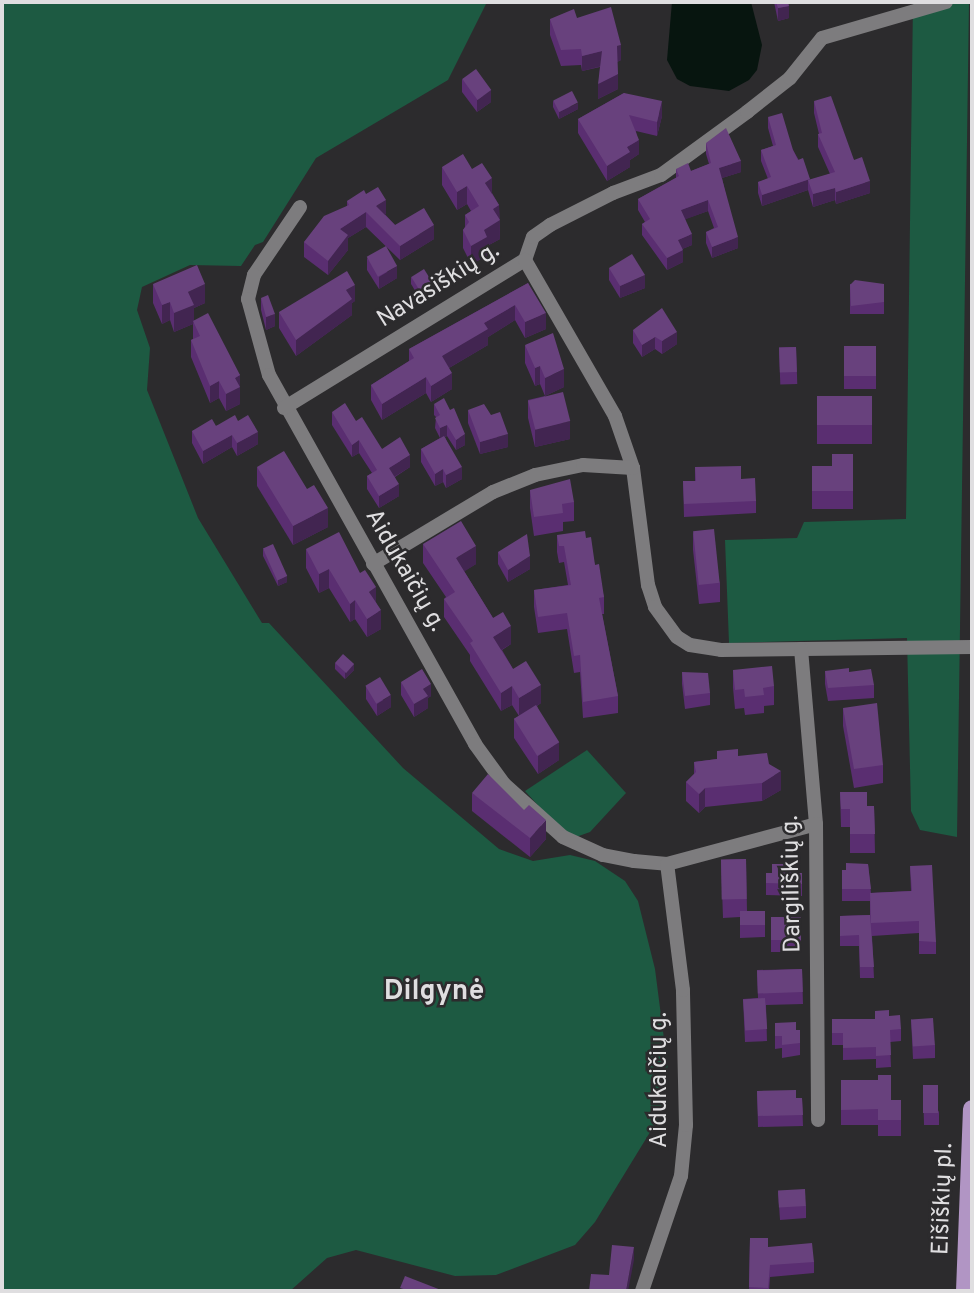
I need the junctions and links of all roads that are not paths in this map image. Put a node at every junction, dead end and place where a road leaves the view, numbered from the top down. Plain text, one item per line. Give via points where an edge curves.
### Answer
1 (946, 2) edge
2 (300, 207) dead end
3 (525, 260) junction
4 (284, 408) junction
5 (633, 468) junction
6 (373, 564) junction
7 (972, 647) edge
8 (801, 649) junction
9 (816, 824) junction
10 (667, 864) junction
11 (972, 1109) edge
12 (818, 1120) dead end
13 (642, 1291) edge
14 (965, 1291) edge

1 - 3 street via 822,38 790,78 747,112 661,175 550,225 533,237
2 - 4 street, Aidukaičių g. via 254,275 248,299 269,374
3 - 4 street, Navasiškių g.
3 - 5 street, Navasiškių g. via 611,409
4 - 6 street, Aidukaičių g.
5 - 6 street via 583,466 535,475 493,492
5 - 8 street, Navasiškių g. via 648,585 665,624 690,645
6 - 10 street, Aidukaičių g. via 475,744 530,811 563,837 603,855
7 - 8 street, Navasiškių g.
8 - 9 street, Dargiliškių g.
9 - 10 street, Aidukaičių g.
9 - 12 street, Dargiliškių g.
10 - 13 street, Aidukaičių g. via 683,990 686,1125 681,1176
11 - 14 main road, Eišiškių pl.

